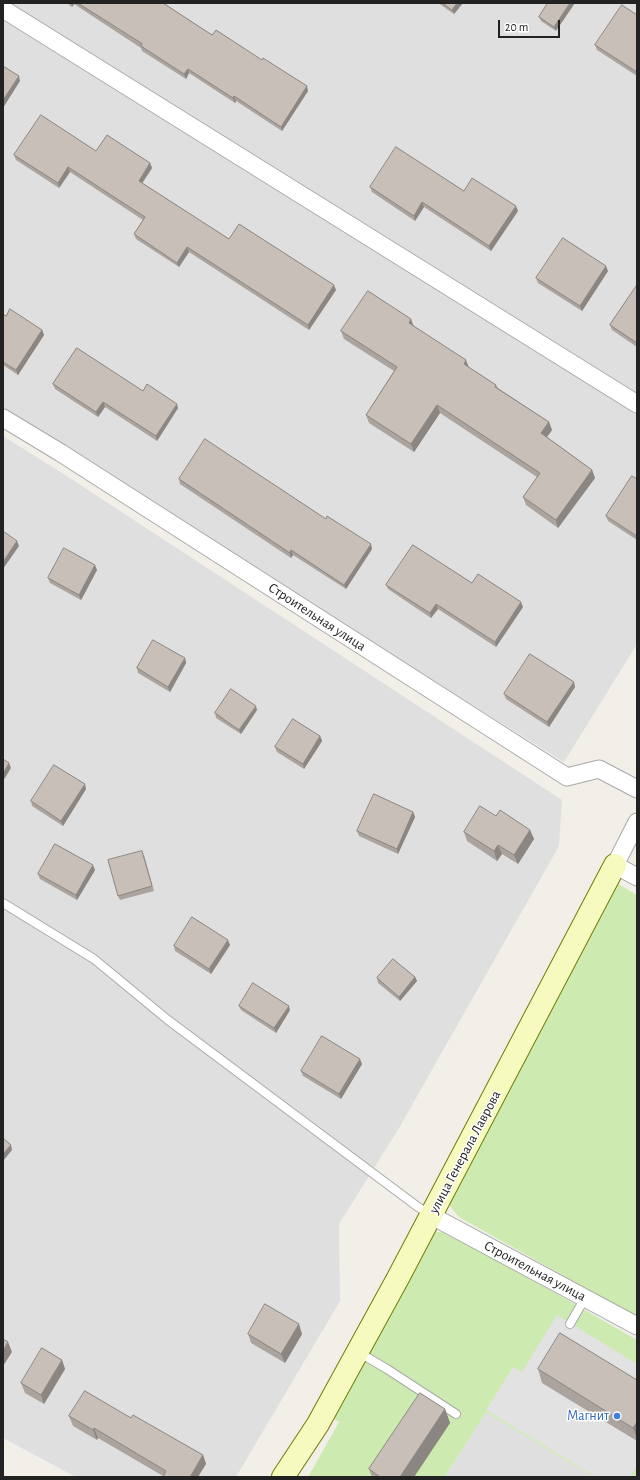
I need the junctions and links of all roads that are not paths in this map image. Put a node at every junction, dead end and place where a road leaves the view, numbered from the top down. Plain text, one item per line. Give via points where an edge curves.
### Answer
1 (3, 9) edge
2 (637, 404) edge
3 (3, 418) edge
4 (637, 789) edge
5 (637, 822) edge
6 (615, 865) junction
7 (637, 877) edge
8 (3, 904) edge
9 (432, 1216) junction
10 (585, 1298) junction
11 (570, 1324) dead end
12 (637, 1326) edge
13 (357, 1352) junction
14 (456, 1414) dead end
15 (283, 1477) edge

1 - 2 street
3 - 4 street, Строительная улица via 568,777 599,769
5 - 6 street, улица Генерала Лаврова
6 - 7 street
6 - 9 street, улица Генерала Лаврова
8 - 9 lane via 94,959 168,1020
9 - 10 street, Строительная улица
9 - 13 street, улица Генерала Лаврова
10 - 11 lane
10 - 12 street, Строительная улица
13 - 14 lane
13 - 15 street, улица Генерала Лаврова via 318,1424

